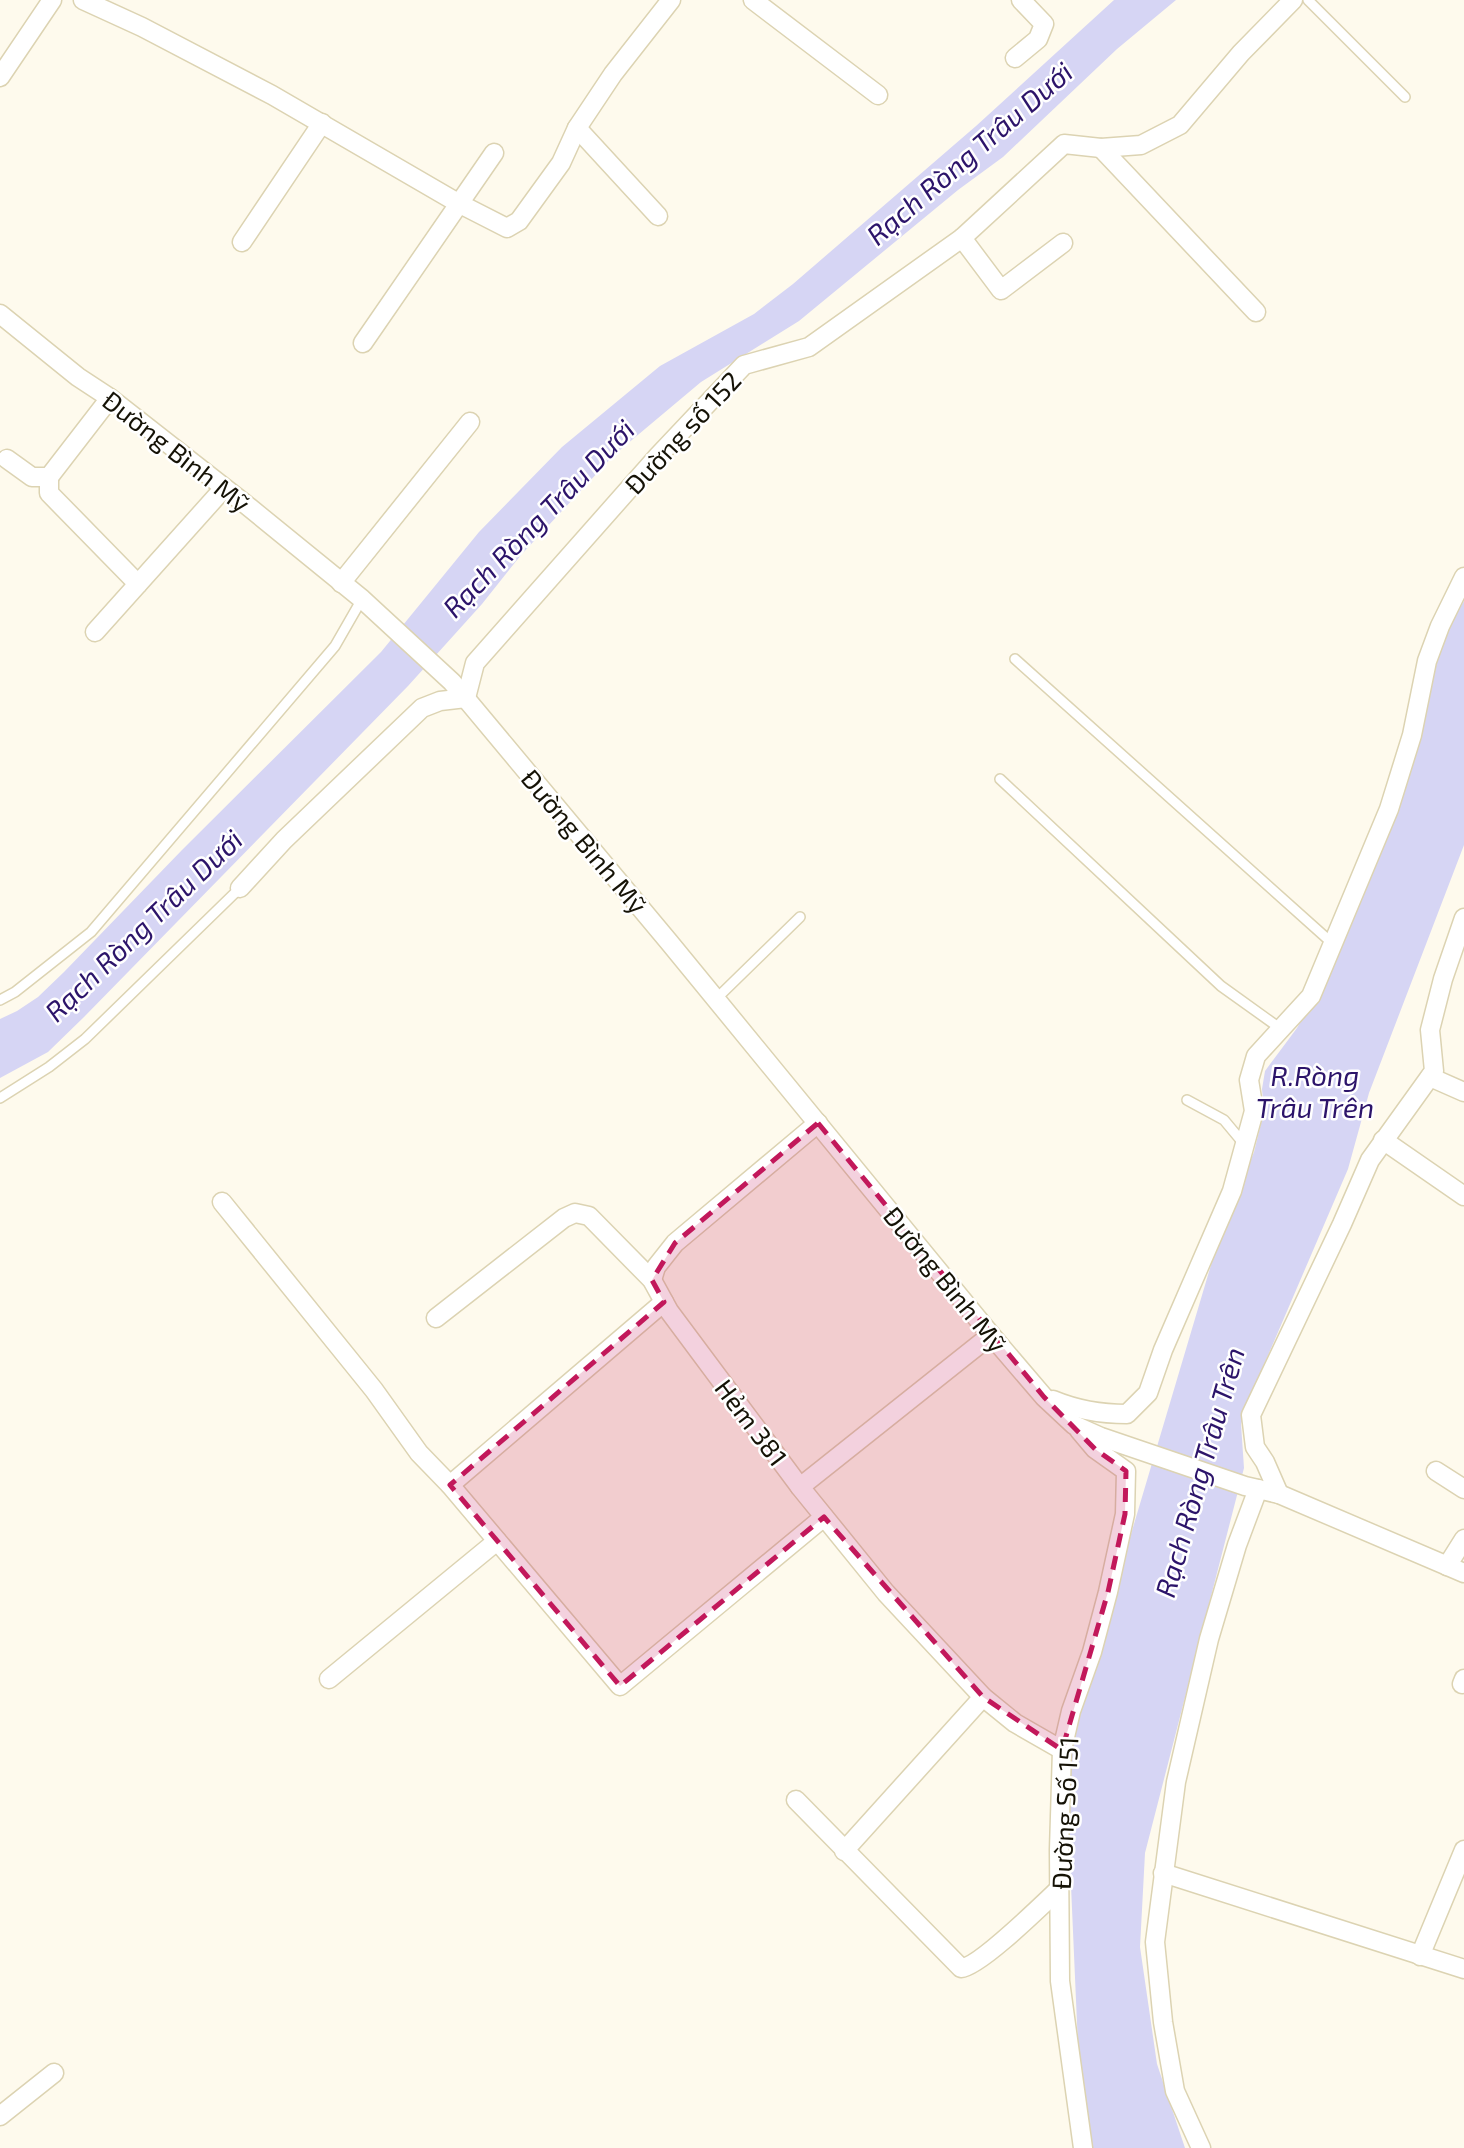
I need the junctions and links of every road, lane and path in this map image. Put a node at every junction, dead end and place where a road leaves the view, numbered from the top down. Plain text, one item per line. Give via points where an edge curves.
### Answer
1 (52, 0) edge
2 (83, 0) edge
3 (671, 0) edge
4 (753, 0) edge
5 (1021, 0) edge
6 (1293, 0) edge
7 (1308, 0) edge
8 (1015, 58) dead end
9 (0, 77) edge
10 (878, 95) dead end
11 (1405, 97) dead end
12 (322, 123) junction
13 (577, 128) junction
14 (1101, 148) junction
15 (494, 153) dead end
16 (458, 203) junction
17 (658, 216) dead end
18 (962, 238) junction
19 (242, 242) dead end
20 (1063, 243) dead end
21 (1256, 312) dead end
22 (0, 314) edge
23 (363, 343) dead end
24 (110, 398) junction
25 (470, 422) dead end
26 (7, 459) dead end
27 (49, 477) junction
28 (224, 488) junction
29 (1464, 577) edge
30 (341, 583) junction
31 (138, 584) junction
32 (362, 599) junction
33 (95, 632) dead end
34 (1015, 659) dead end
35 (466, 698) junction
36 (1000, 779) dead end
37 (240, 888) joint
38 (800, 917) dead end
39 (1464, 918) edge
40 (1332, 943) junction
41 (716, 999) junction
42 (0, 1000) edge
43 (1281, 1028) junction
44 (1430, 1077) junction
45 (1464, 1092) edge
46 (0, 1098) edge
47 (1187, 1100) dead end
48 (818, 1123) junction
49 (1383, 1140) junction
50 (1245, 1145) junction
51 (1464, 1196) edge
52 (222, 1202) dead end
53 (652, 1280) junction
54 (664, 1302) junction
55 (436, 1318) dead end
56 (991, 1335) junction
57 (1044, 1396) junction
58 (1074, 1425) junction
59 (1436, 1471) dead end
60 (450, 1486) junction
61 (800, 1487) junction
62 (1252, 1488) junction
63 (1464, 1489) edge
64 (1279, 1494) junction
65 (824, 1517) junction
66 (1464, 1539) edge
67 (497, 1541) junction
68 (1456, 1570) edge
69 (330, 1679) dead end
70 (984, 1697) junction
71 (1062, 1750) junction
72 (796, 1800) dead end
73 (844, 1850) junction
74 (1464, 1850) edge
75 (1163, 1873) junction
76 (1059, 1889) junction
77 (1420, 1956) junction
78 (1464, 1969) edge
79 (54, 2073) dead end
80 (0, 2116) edge
81 (1083, 2148) edge
82 (1201, 2148) edge

1 - 9 street
2 - 12 street
3 - 13 street
4 - 10 street
5 - 8 street via 1045,24 1038,39
6 - 14 street, Đường số 152 via 1180,125 1141,145
7 - 11 lane
12 - 16 street
12 - 19 street
13 - 16 street via 561,163 519,221 507,228
13 - 17 street
14 - 18 street, Đường số 152 via 1064,144
14 - 21 street
15 - 16 street
16 - 23 street
18 - 20 street via 1001,290
18 - 35 street, Đường số 152 via 809,347 744,365 475,663
22 - 24 street, Đường Bình Mỹ
24 - 27 street
24 - 28 street, Đường Bình Mỹ
25 - 30 street
26 - 27 street via 32,477
27 - 31 street via 49,494
28 - 30 street, Đường Bình Mỹ
28 - 31 street
29 - 40 street via 1427,661 1412,735 1389,809
30 - 32 street, Đường Bình Mỹ
31 - 33 street
32 - 35 street, Đường Bình Mỹ
32 - 42 lane via 335,646 90,932
34 - 40 lane
35 - 37 street via 422,708
35 - 41 street, Đường Bình Mỹ
36 - 43 lane via 1220,986
37 - 46 lane via 85,1039
38 - 41 lane
39 - 44 street via 1430,1030 1434,1071
40 - 43 street via 1311,996
41 - 48 street, Đường Bình Mỹ
43 - 50 street via 1256,1056 1249,1080 1254,1111
44 - 45 street
44 - 49 street
47 - 50 lane via 1224,1120
48 - 53 street via 675,1243
48 - 56 street, Đường Bình Mỹ
49 - 51 street
49 - 64 street via 1251,1415 1255,1447
50 - 57 street via 1232,1191 1149,1393 1128,1414 1092,1412
52 - 60 street via 419,1453
53 - 54 street, Hẻm 381
53 - 55 street, Hẻm 381 via 596,1222 575,1213
54 - 60 street
54 - 61 street, Hẻm 381
56 - 57 street, Đường Bình Mỹ
56 - 61 street
57 - 58 street, Đường Bình Mỹ
58 - 62 street, Đường Bình Mỹ
58 - 71 street, Đường Số 151 via 1094,1449 1126,1471 1125,1514
59 - 63 street
60 - 67 street
61 - 65 street, Hẻm 381
62 - 64 street
62 - 75 street via 1209,1639 1176,1782
64 - 68 street
65 - 67 street via 620,1686
65 - 70 street, Hẻm 381 via 886,1593
66 - 68 street
67 - 69 street
70 - 71 street, Hẻm 381 via 1015,1723
70 - 73 street
71 - 76 street, Đường Số 151
72 - 73 street
73 - 76 street via 961,1968 983,1956
74 - 77 street
75 - 77 street
75 - 82 street via 1155,1942 1163,2022 1175,2091
76 - 81 street, Đường Số 151 via 1060,1981
77 - 78 street
79 - 80 street

